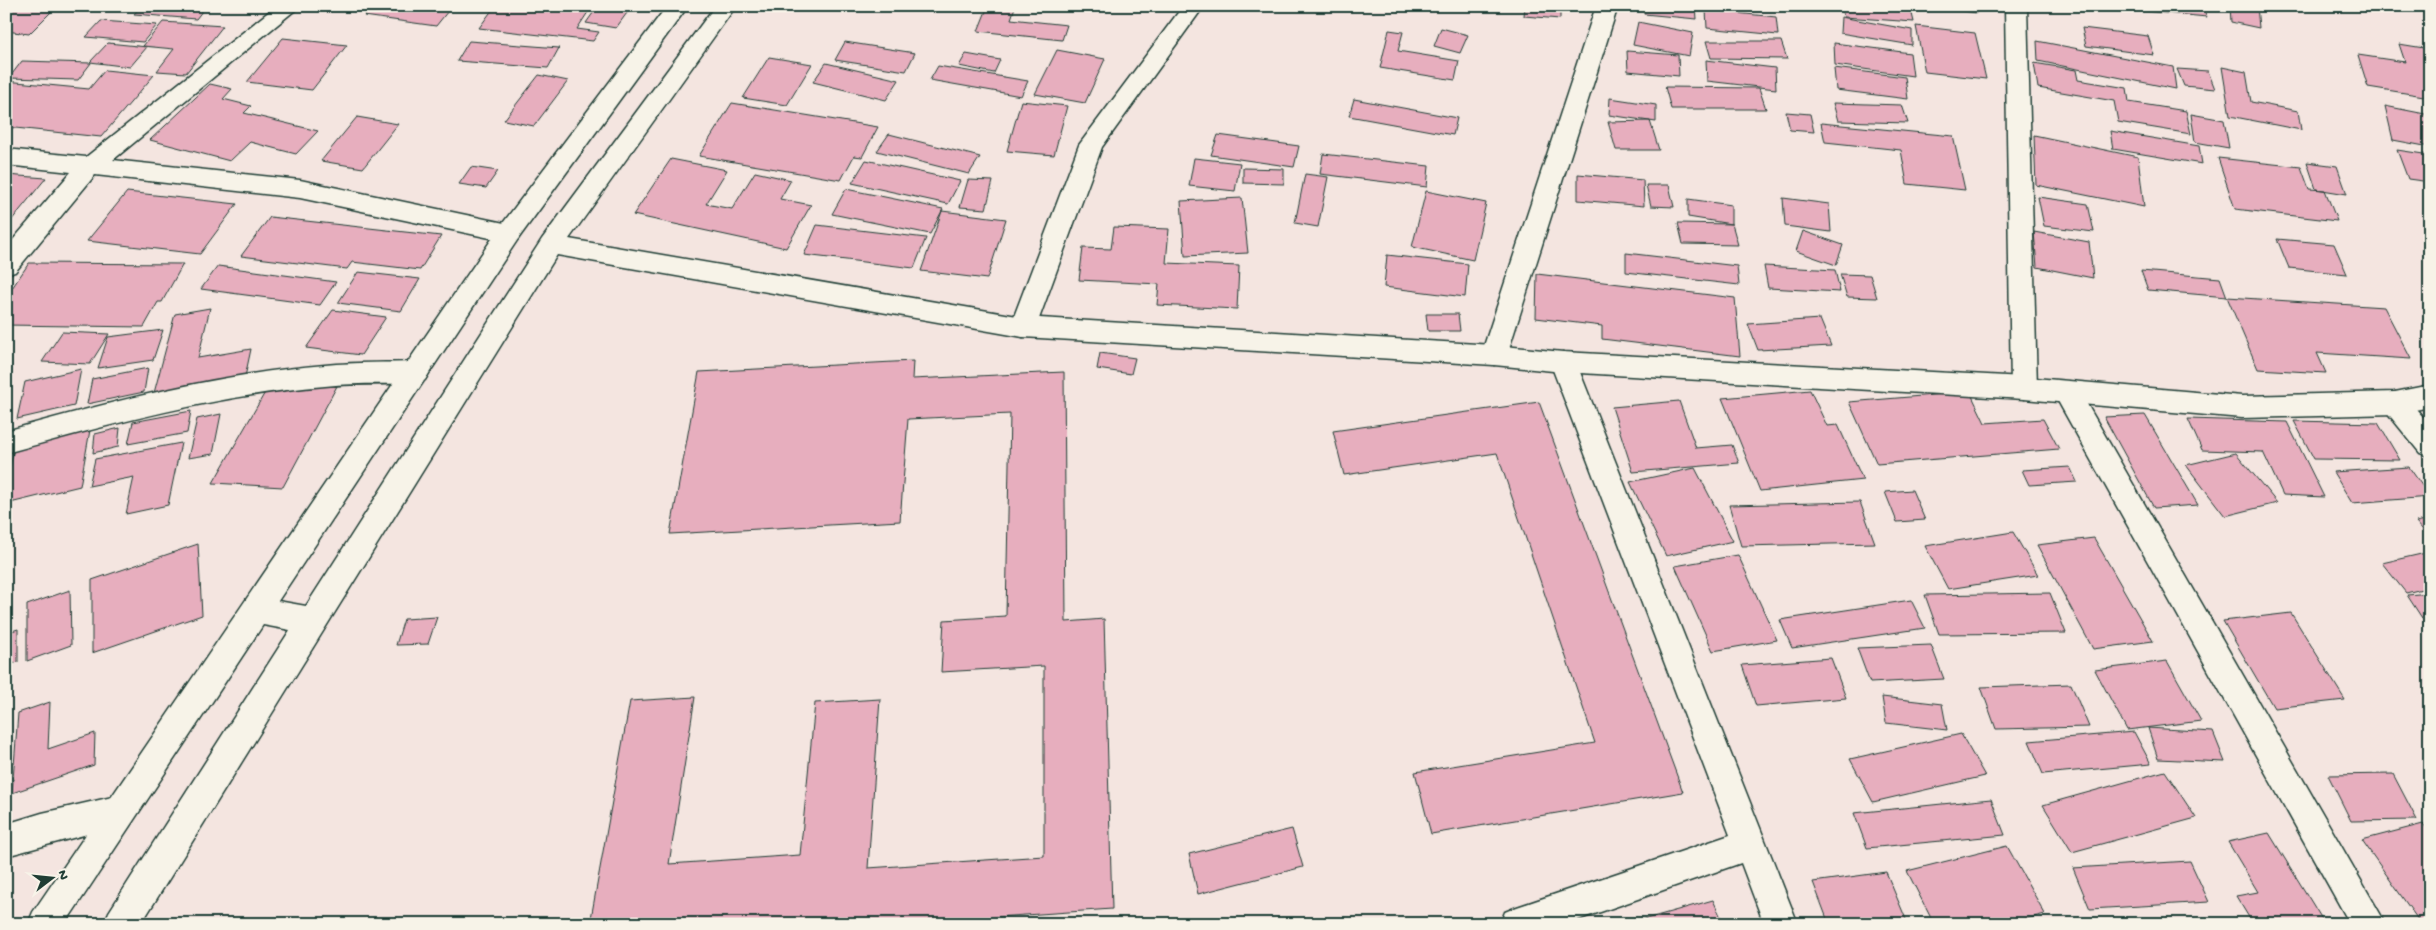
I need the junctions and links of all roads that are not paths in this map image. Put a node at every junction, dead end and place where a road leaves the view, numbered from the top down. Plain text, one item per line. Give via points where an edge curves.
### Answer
1 (290, 6) edge
2 (678, 6) edge
3 (726, 6) edge
4 (1194, 6) edge
5 (1608, 6) edge
6 (2016, 6) edge
7 (6, 158) edge
8 (88, 168) junction
9 (509, 233) junction
10 (551, 245) junction
11 (6, 265) edge
12 (1023, 327) junction
13 (1494, 355) junction
14 (1563, 362) junction
15 (416, 373) junction
16 (2024, 388) junction
17 (2067, 392) junction
18 (2430, 396) edge
19 (2395, 403) junction
20 (6, 442) edge
21 (2430, 445) edge
22 (256, 610) junction
23 (312, 621) junction
24 (121, 811) junction
25 (6, 840) edge
26 (1750, 844) junction
27 (45, 924) edge
28 (121, 924) edge
29 (1517, 924) edge
30 (1781, 924) edge
31 (2369, 924) edge

1 - 8 street
2 - 9 street
3 - 10 street
4 - 12 street via 1092,145
5 - 13 street
6 - 16 street
7 - 8 street
8 - 9 street via 300,189
8 - 11 street
9 - 15 street
10 - 12 street
10 - 23 street
12 - 13 street
13 - 14 street
14 - 16 street
14 - 26 street
15 - 20 street via 302,378 88,418
15 - 22 street
16 - 17 street
17 - 19 street via 2242,407
17 - 31 street
18 - 19 street
19 - 21 street
22 - 23 street
22 - 24 street
23 - 28 street
24 - 25 street
24 - 27 street
26 - 29 street
26 - 30 street

